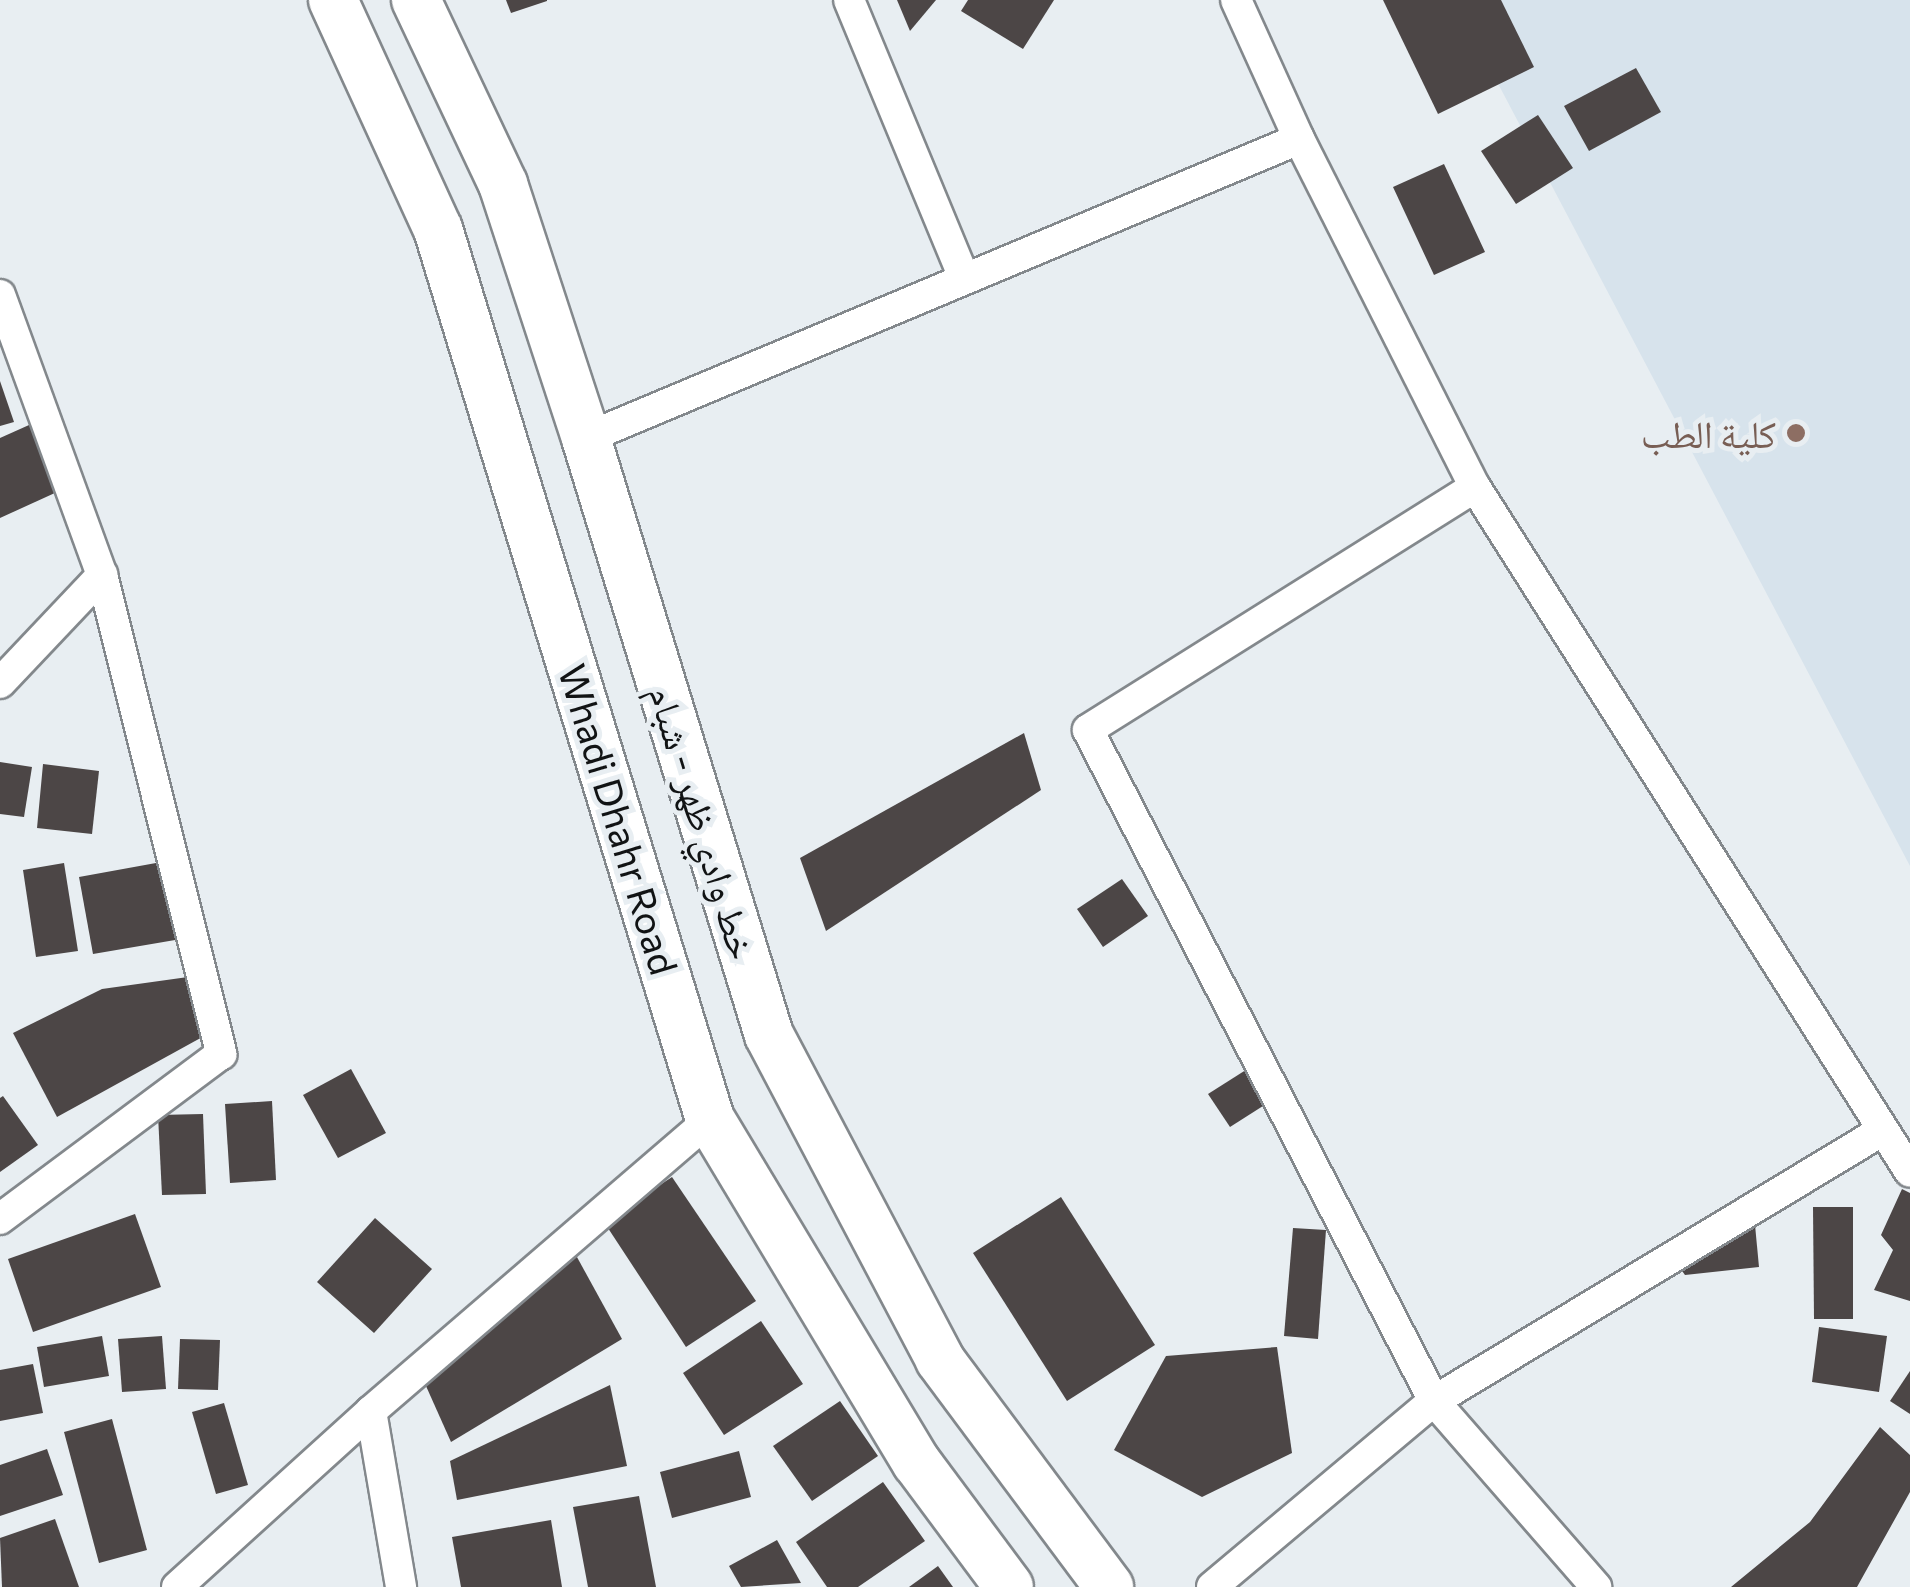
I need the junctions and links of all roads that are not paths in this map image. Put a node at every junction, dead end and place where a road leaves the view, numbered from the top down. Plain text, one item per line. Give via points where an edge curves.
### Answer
1 (333, 0) edge
2 (416, 0) edge
3 (849, 0) edge
4 (1236, 0) edge
5 (1299, 139) junction
6 (964, 278) junction
7 (0, 296) edge
8 (586, 438) junction
9 (1476, 486) junction
10 (102, 576) junction
11 (0, 683) edge
12 (710, 1119) junction
13 (1883, 1130) junction
14 (1910, 1172) edge
15 (0, 1219) edge
16 (1434, 1400) junction
17 (370, 1411) junction
18 (177, 1587) edge
19 (401, 1587) edge
20 (1008, 1587) edge
21 (1110, 1587) edge
22 (1212, 1587) edge
23 (1596, 1587) edge

1 - 12 main road, Whadi Dhahr Road via 438,229
2 - 8 main road, خط وادي ظهر - شبام via 503,184
3 - 6 street
4 - 5 street
5 - 6 street
5 - 9 street
6 - 8 street
7 - 10 street
8 - 21 main road, خط وادي ظهر - شبام via 769,1036 940,1360
9 - 13 street
9 - 16 street via 1088,730
10 - 11 street
10 - 15 street via 220,1054
12 - 17 street
12 - 20 main road, Whadi Dhahr Road via 917,1463
13 - 14 street
13 - 16 street
16 - 22 street
16 - 23 street
17 - 18 street
17 - 19 street

